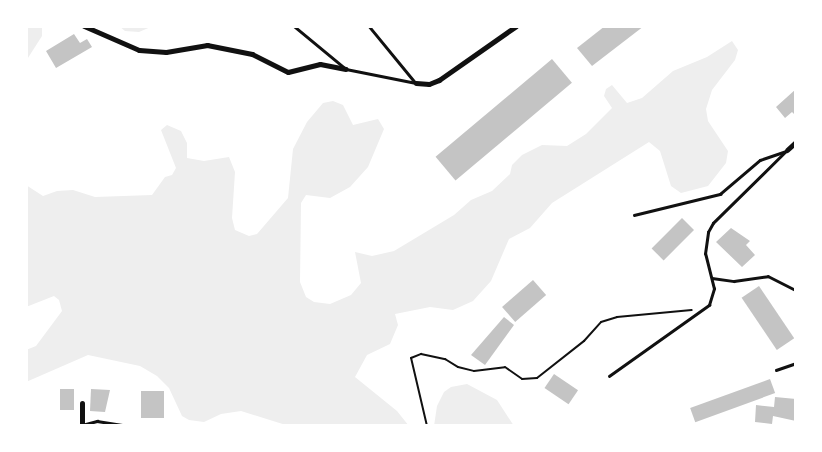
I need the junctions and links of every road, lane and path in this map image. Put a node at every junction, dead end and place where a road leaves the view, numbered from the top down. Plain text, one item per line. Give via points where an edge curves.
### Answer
1 (84, 26) edge
2 (294, 26) edge
3 (369, 26) edge
4 (516, 26) edge
5 (346, 70) junction
6 (416, 83) junction
7 (796, 142) edge
8 (787, 150) junction
9 (634, 216) dead end
10 (712, 278) junction
11 (796, 290) edge
12 (703, 310) junction
13 (796, 363) edge
14 (776, 370) dead end
15 (609, 376) dead end
16 (82, 403) dead end
17 (82, 425) edge
18 (127, 426) edge
19 (427, 426) edge

1 - 5 street via 139,50 166,52 207,45 252,54 288,72 320,64
2 - 5 lane
3 - 6 lane
4 - 6 street via 439,80 429,84
5 - 6 lane
7 - 8 street
8 - 9 lane via 760,160 720,194
8 - 10 lane via 713,223 705,254
10 - 11 lane via 734,281 768,276
10 - 12 lane via 712,298
12 - 15 lane
12 - 19 path via 663,311 601,322 584,341 538,378 522,379 505,367 490,372 474,371 445,359 420,354 411,358
13 - 14 lane
16 - 17 street
17 - 18 lane via 97,421

